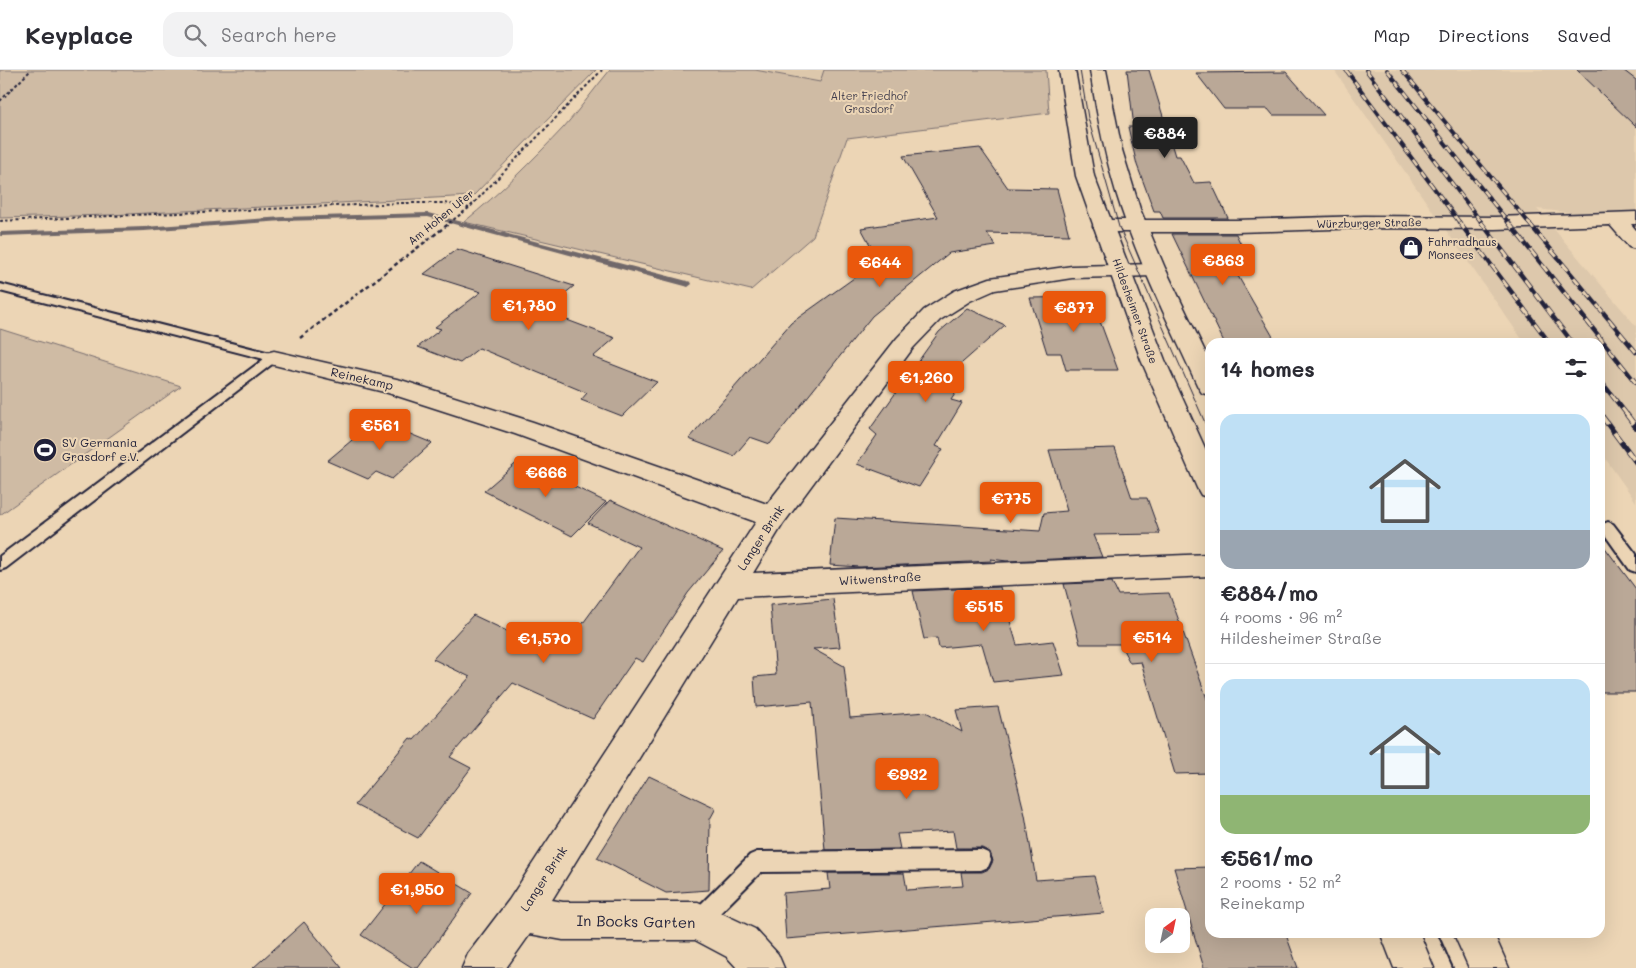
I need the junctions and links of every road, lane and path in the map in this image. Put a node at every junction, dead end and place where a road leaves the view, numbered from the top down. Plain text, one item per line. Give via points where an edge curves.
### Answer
1 (31, 70) edge
2 (602, 70) edge
3 (1068, 70) edge
4 (1098, 70) edge
5 (0, 101) edge
6 (469, 208) junction
7 (1614, 218) junction
8 (1636, 218) edge
9 (0, 220) edge
10 (1103, 226) junction
11 (1137, 227) junction
12 (1636, 243) edge
13 (1121, 270) junction
14 (1155, 270) junction
15 (0, 287) edge
16 (274, 358) junction
17 (1205, 376) edge
18 (1205, 477) edge
19 (773, 517) junction
20 (1605, 528) edge
21 (0, 564) edge
22 (1205, 564) edge
23 (1636, 566) edge
24 (730, 586) junction
25 (981, 860) dead end
26 (522, 913) junction
27 (698, 921) junction
28 (1402, 938) edge
29 (1475, 938) edge
30 (482, 968) edge
31 (764, 968) edge
32 (1414, 968) edge
33 (1489, 968) edge

1 - 5 path
2 - 6 path, Am Hohen Ufer
3 - 10 street, Hildesheimer Straße via 1085,176
4 - 11 street via 1105,119
6 - 9 path via 445,203 402,203
6 - 16 path, Am Hohen Ufer
7 - 8 street, Würzburger Straße
7 - 11 street, Würzburger Straße via 1495,223
7 - 12 street
10 - 11 street, Würzburger Straße
10 - 13 street, Hildesheimer Straße
11 - 14 street
13 - 14 street, Langer Brink
13 - 18 street, Hildesheimer Straße via 1153,360
13 - 19 street, Langer Brink via 1072,272 990,284 962,296 932,316 905,343
14 - 17 street
15 - 16 lane, Reinekamp
16 - 19 street, Reinekamp via 393,386 524,428
16 - 21 lane
19 - 24 street, Langer Brink
20 - 23 lane
22 - 24 street, Witwenstraße
24 - 26 street, Langer Brink
25 - 27 lane via 757,862
26 - 27 street, In Bocks Garten via 563,921
26 - 30 street, Langer Brink
27 - 31 street, In Bocks Garten via 741,943
28 - 32 street
29 - 33 street

